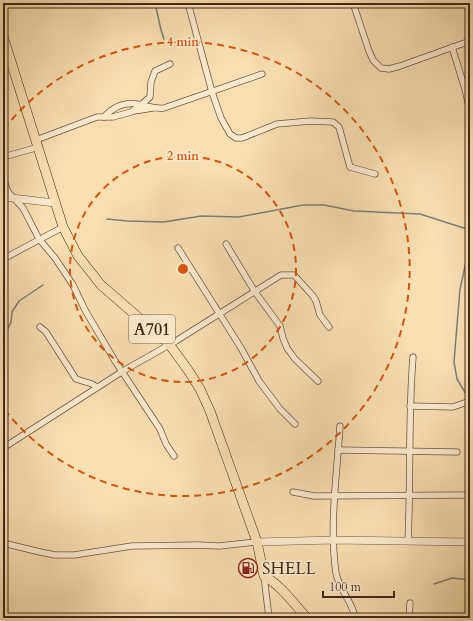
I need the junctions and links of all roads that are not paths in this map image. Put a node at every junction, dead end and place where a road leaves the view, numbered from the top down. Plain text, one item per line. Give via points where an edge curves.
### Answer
1 (188, 3) edge
2 (353, 3) edge
3 (3, 36) edge
4 (470, 41) edge
5 (452, 47) junction
6 (7, 63) edge
7 (170, 64) dead end
8 (262, 74) dead end
9 (212, 92) junction
10 (142, 104) junction
11 (153, 108) junction
12 (470, 111) edge
13 (131, 112) junction
14 (104, 117) junction
15 (37, 143) junction
16 (3, 158) edge
17 (375, 174) dead end
18 (3, 177) edge
19 (3, 197) edge
20 (14, 199) junction
21 (55, 203) junction
22 (63, 227) junction
23 (39, 239) junction
24 (226, 244) dead end
25 (178, 248) dead end
26 (3, 259) edge
27 (255, 292) junction
28 (219, 314) junction
29 (40, 327) dead end
30 (329, 327) dead end
31 (169, 344) junction
32 (413, 356) dead end
33 (122, 371) junction
34 (318, 381) dead end
35 (97, 387) junction
36 (470, 402) edge
37 (410, 406) junction
38 (294, 424) dead end
39 (340, 426) dead end
40 (3, 448) edge
41 (338, 450) junction
42 (410, 451) junction
43 (457, 452) dead end
44 (174, 456) dead end
45 (293, 492) dead end
46 (334, 495) junction
47 (410, 495) junction
48 (470, 495) edge
49 (334, 540) junction
50 (408, 541) junction
51 (257, 542) junction
52 (470, 542) edge
53 (3, 543) edge
54 (264, 576) junction
55 (410, 602) dead end
56 (269, 618) edge
57 (307, 618) edge
58 (355, 618) edge
59 (409, 618) edge

1 - 9 street
2 - 5 street via 373,60 381,68 400,66
3 - 6 main road, A701
4 - 5 street
5 - 12 street
6 - 15 main road, A701
7 - 10 street via 155,71 150,96
8 - 9 street
9 - 11 street via 164,108
9 - 17 street via 221,118 230,134 236,138 277,124 320,120 333,122 339,127 350,167
10 - 11 street
10 - 13 street
10 - 14 street via 119,105
11 - 13 street
13 - 14 street
14 - 15 street via 92,119
15 - 16 street
15 - 21 main road, A701
18 - 20 street via 8,192
19 - 20 street
20 - 21 street
20 - 23 street via 23,208
21 - 22 main road, A701
22 - 23 street
22 - 31 main road, A701 via 78,256 102,285
23 - 26 street
23 - 33 street via 73,285 79,300
24 - 27 street
25 - 28 street
27 - 28 street
27 - 30 street via 281,275 294,275 313,296 320,315
27 - 34 street via 280,326 282,338 295,359
28 - 31 street
28 - 38 street via 260,382
29 - 35 street via 46,332 76,379
31 - 33 street
31 - 51 main road, A701 via 200,389 210,411
32 - 37 street
33 - 35 street
33 - 44 street via 160,429
35 - 40 street
36 - 37 street via 454,407
37 - 42 street
39 - 41 street
41 - 42 street
41 - 46 street
42 - 43 street
42 - 47 street
45 - 46 street via 310,496
46 - 47 street
46 - 49 street
47 - 48 street
47 - 50 street
49 - 50 street
49 - 51 street
49 - 58 street via 338,579
50 - 52 street
51 - 53 street via 219,546 132,546 74,555 55,555
51 - 54 main road, A701
54 - 56 street
54 - 57 main road via 280,588
55 - 59 street

